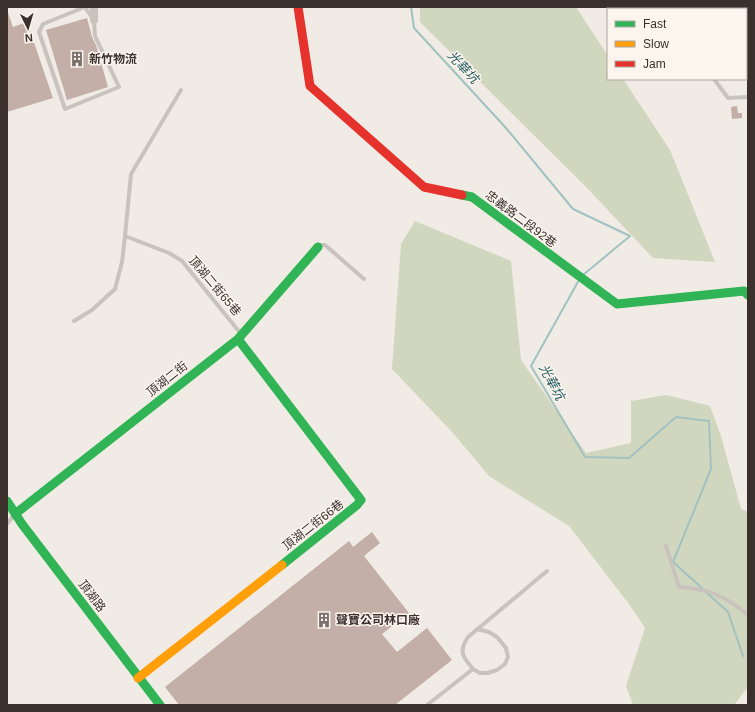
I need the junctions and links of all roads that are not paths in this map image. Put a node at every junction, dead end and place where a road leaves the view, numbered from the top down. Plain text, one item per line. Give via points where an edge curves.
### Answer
1 (85, 7) edge
2 (94, 7) edge
3 (298, 7) edge
4 (94, 20) junction
5 (715, 80) edge
6 (181, 90) dead end
7 (748, 97) edge
8 (125, 236) junction
9 (318, 247) joint
10 (364, 279) dead end
11 (748, 295) edge
12 (74, 320) dead end
13 (240, 337) junction
14 (7, 501) edge
15 (15, 514) junction
16 (7, 524) edge
17 (666, 546) dead end
18 (547, 571) dead end
19 (748, 614) edge
20 (477, 629) junction
21 (473, 669) junction
22 (138, 678) junction
23 (160, 705) edge
24 (427, 705) edge

1 - 4 lane
1 - 4 lane via 43,24 39,32 65,109 118,87 95,36
2 - 4 street
3 - 11 street, 忠義路二段92巷 via 310,86 424,187 472,197 617,304 744,291
5 - 7 lane via 728,98
6 - 8 lane via 131,174
8 - 12 lane via 115,289 92,310
8 - 13 lane, 頂湖二街65巷 via 169,253 182,261
9 - 10 lane via 325,245
9 - 13 street, 頂湖二街
13 - 15 street, 頂湖二街
13 - 22 street, 頂湖二街66巷 via 360,500 357,505
14 - 15 street, 頂湖路
15 - 16 lane
15 - 22 street, 頂湖路
17 - 19 lane via 679,587 711,591 732,601
18 - 20 lane
20 - 21 lane via 463,645 463,656
20 - 21 lane via 490,632 497,637 506,648 508,657 505,664 497,670 480,673
21 - 24 lane
22 - 23 street, 頂湖路

